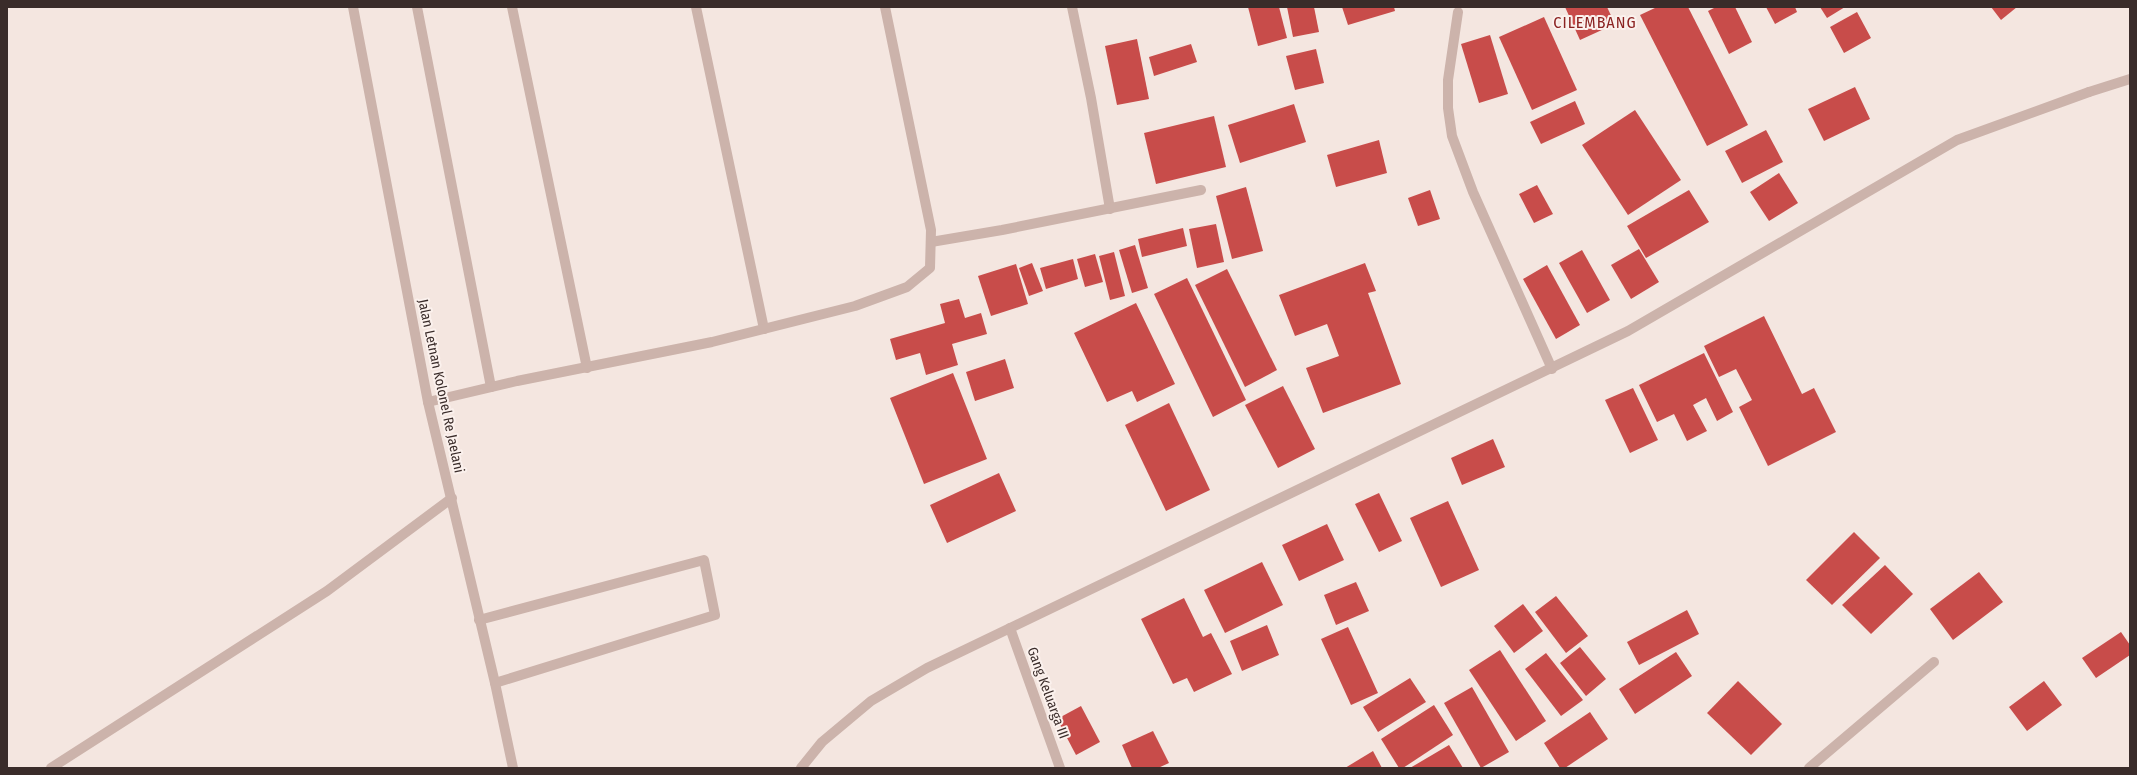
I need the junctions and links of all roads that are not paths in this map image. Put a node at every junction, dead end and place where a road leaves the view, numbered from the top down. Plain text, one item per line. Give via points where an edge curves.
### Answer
1 (353, 7) edge
2 (417, 7) edge
3 (512, 7) edge
4 (696, 7) edge
5 (885, 7) edge
6 (1072, 7) edge
7 (1458, 12) dead end
8 (2130, 79) edge
9 (1201, 190) dead end
10 (1110, 209) junction
11 (931, 242) junction
12 (764, 329) junction
13 (587, 368) junction
14 (1552, 369) junction
15 (490, 387) junction
16 (428, 402) junction
17 (452, 498) junction
18 (479, 620) junction
19 (1010, 628) junction
20 (1934, 662) dead end
21 (495, 683) junction
22 (1811, 767) edge
23 (51, 768) edge
24 (513, 768) edge
25 (801, 768) edge
26 (1060, 768) edge

1 - 16 street, Jalan Letnan Kolonel Re Jaelani
2 - 15 street
3 - 13 street
4 - 12 street
5 - 11 street via 931,230
6 - 10 street via 1092,98
7 - 14 street via 1448,80 1452,136 1473,192
8 - 14 street via 1957,140 1628,331
9 - 10 street
10 - 11 street
11 - 12 street via 930,268 907,287 855,306
12 - 13 street
13 - 15 street
14 - 19 street
15 - 16 street
16 - 17 street, Jalan Letnan Kolonel Re Jaelani
17 - 18 street, Jalan Letnan Kolonel Re Jaelani
17 - 23 street via 327,591
18 - 21 street, Jalan Letnan Kolonel Re Jaelani
18 - 21 street via 704,560 715,615
19 - 25 street via 927,668 871,701 822,742
19 - 26 street, Gang Keluarga III
20 - 22 street
21 - 24 street, Jalan Letnan Kolonel Re Jaelani

